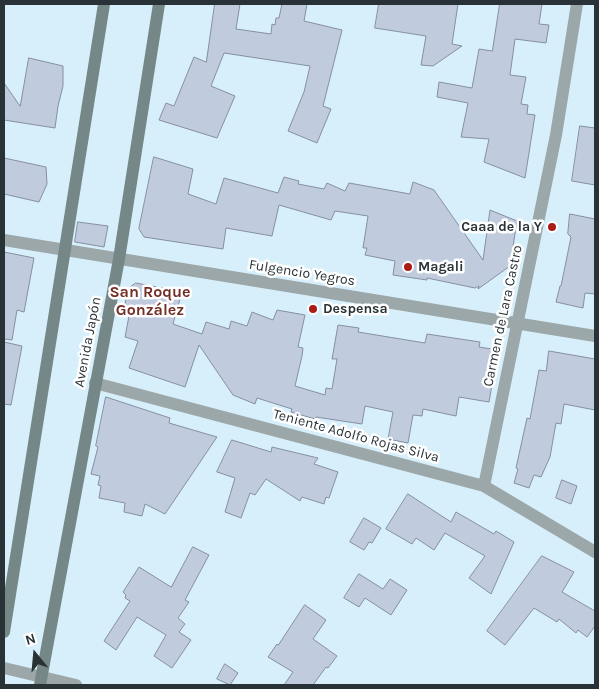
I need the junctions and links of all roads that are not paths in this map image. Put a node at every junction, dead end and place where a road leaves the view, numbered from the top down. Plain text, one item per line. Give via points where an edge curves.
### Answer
1 (104, 4) edge
2 (159, 4) edge
3 (577, 4) edge
4 (4, 240) edge
5 (65, 250) junction
6 (119, 259) junction
7 (517, 323) junction
8 (595, 336) edge
9 (95, 383) junction
10 (484, 486) junction
11 (595, 552) edge
12 (4, 632) edge
13 (4, 668) edge
14 (41, 681) edge
15 (76, 685) edge

1 - 5 main road
2 - 6 main road, Avenida Japón
3 - 7 street, Carmen de Lara Castro via 556,135
4 - 5 street, Fulgencio Yegros
5 - 6 street, Fulgencio Yegros
5 - 12 main road
6 - 7 street, Fulgencio Yegros
6 - 9 main road, Avenida Japón
7 - 8 street, Fulgencio Yegros
7 - 10 street, Carmen de Lara Castro
9 - 10 street, Teniente Adolfo Rojas Silva
9 - 14 main road, Avenida Japón
10 - 11 street, Teniente Adolfo Rojas Silva
13 - 14 street
14 - 15 street

